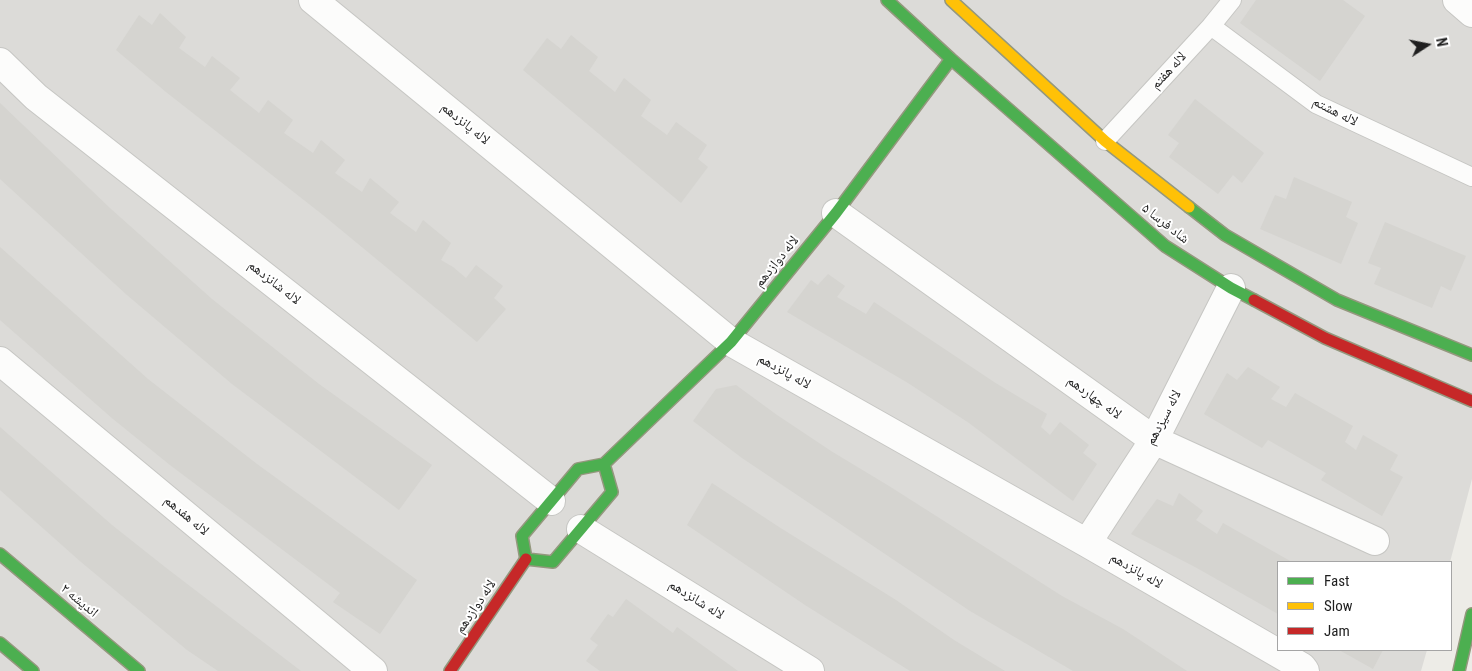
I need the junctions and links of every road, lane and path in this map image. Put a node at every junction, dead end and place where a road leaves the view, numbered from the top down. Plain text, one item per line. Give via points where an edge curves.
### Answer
1 (313, 0) edge
2 (887, 0) edge
3 (951, 0) edge
4 (1232, 0) edge
5 (1458, 0) edge
6 (1472, 13) edge
7 (1211, 26) junction
8 (951, 60) junction
9 (0, 62) edge
10 (1105, 141) junction
11 (1472, 177) edge
12 (836, 213) junction
13 (1231, 288) junction
14 (731, 342) junction
15 (1472, 355) edge
16 (0, 361) edge
17 (1472, 401) edge
18 (1154, 440) junction
19 (604, 464) junction
20 (551, 501) junction
21 (581, 529) junction
22 (1376, 541) dead end
23 (1087, 543) junction
24 (0, 554) edge
25 (526, 559) junction
26 (1472, 614) edge
27 (0, 643) edge
28 (33, 671) edge
29 (139, 671) edge
30 (373, 671) edge
31 (450, 671) edge
32 (810, 671) edge
33 (1305, 671) edge
34 (1459, 671) edge

1 - 14 street, لاله پانزدهم
2 - 8 street, شاد فرسا ۵
3 - 10 street, شاد فرسا ۵
4 - 7 lane, لاله هفتم
5 - 6 street
7 - 10 lane, لاله هفتم
7 - 11 lane, لاله هشتم via 1316,104
8 - 12 street, لاله دوازدهم
8 - 13 street, شاد فرسا ۵ via 1164,246
9 - 20 street, لاله شانزدهم via 36,97
10 - 15 street, شاد فرسا ۵ via 1225,236 1337,300
12 - 14 street, لاله دوازدهم
12 - 18 street, لاله چهاردهم
13 - 17 street, شاد فرسا ۵ via 1325,338
13 - 18 street, لاله سیزدهم
14 - 19 street, لاله دوازدهم
14 - 23 street, لاله پانزدهم
16 - 30 street, لاله هفدهم
18 - 22 street, لاله چهاردهم
18 - 23 street, لاله سیزدهم
19 - 20 street via 578,469
19 - 21 street via 612,492
20 - 25 street via 522,536
21 - 25 street via 553,562
21 - 32 street, لاله شانزدهم
23 - 33 street, لاله پانزدهم
24 - 29 street, اندیشه ۲
25 - 31 street, لاله دوازدهم
26 - 34 street
27 - 28 street

